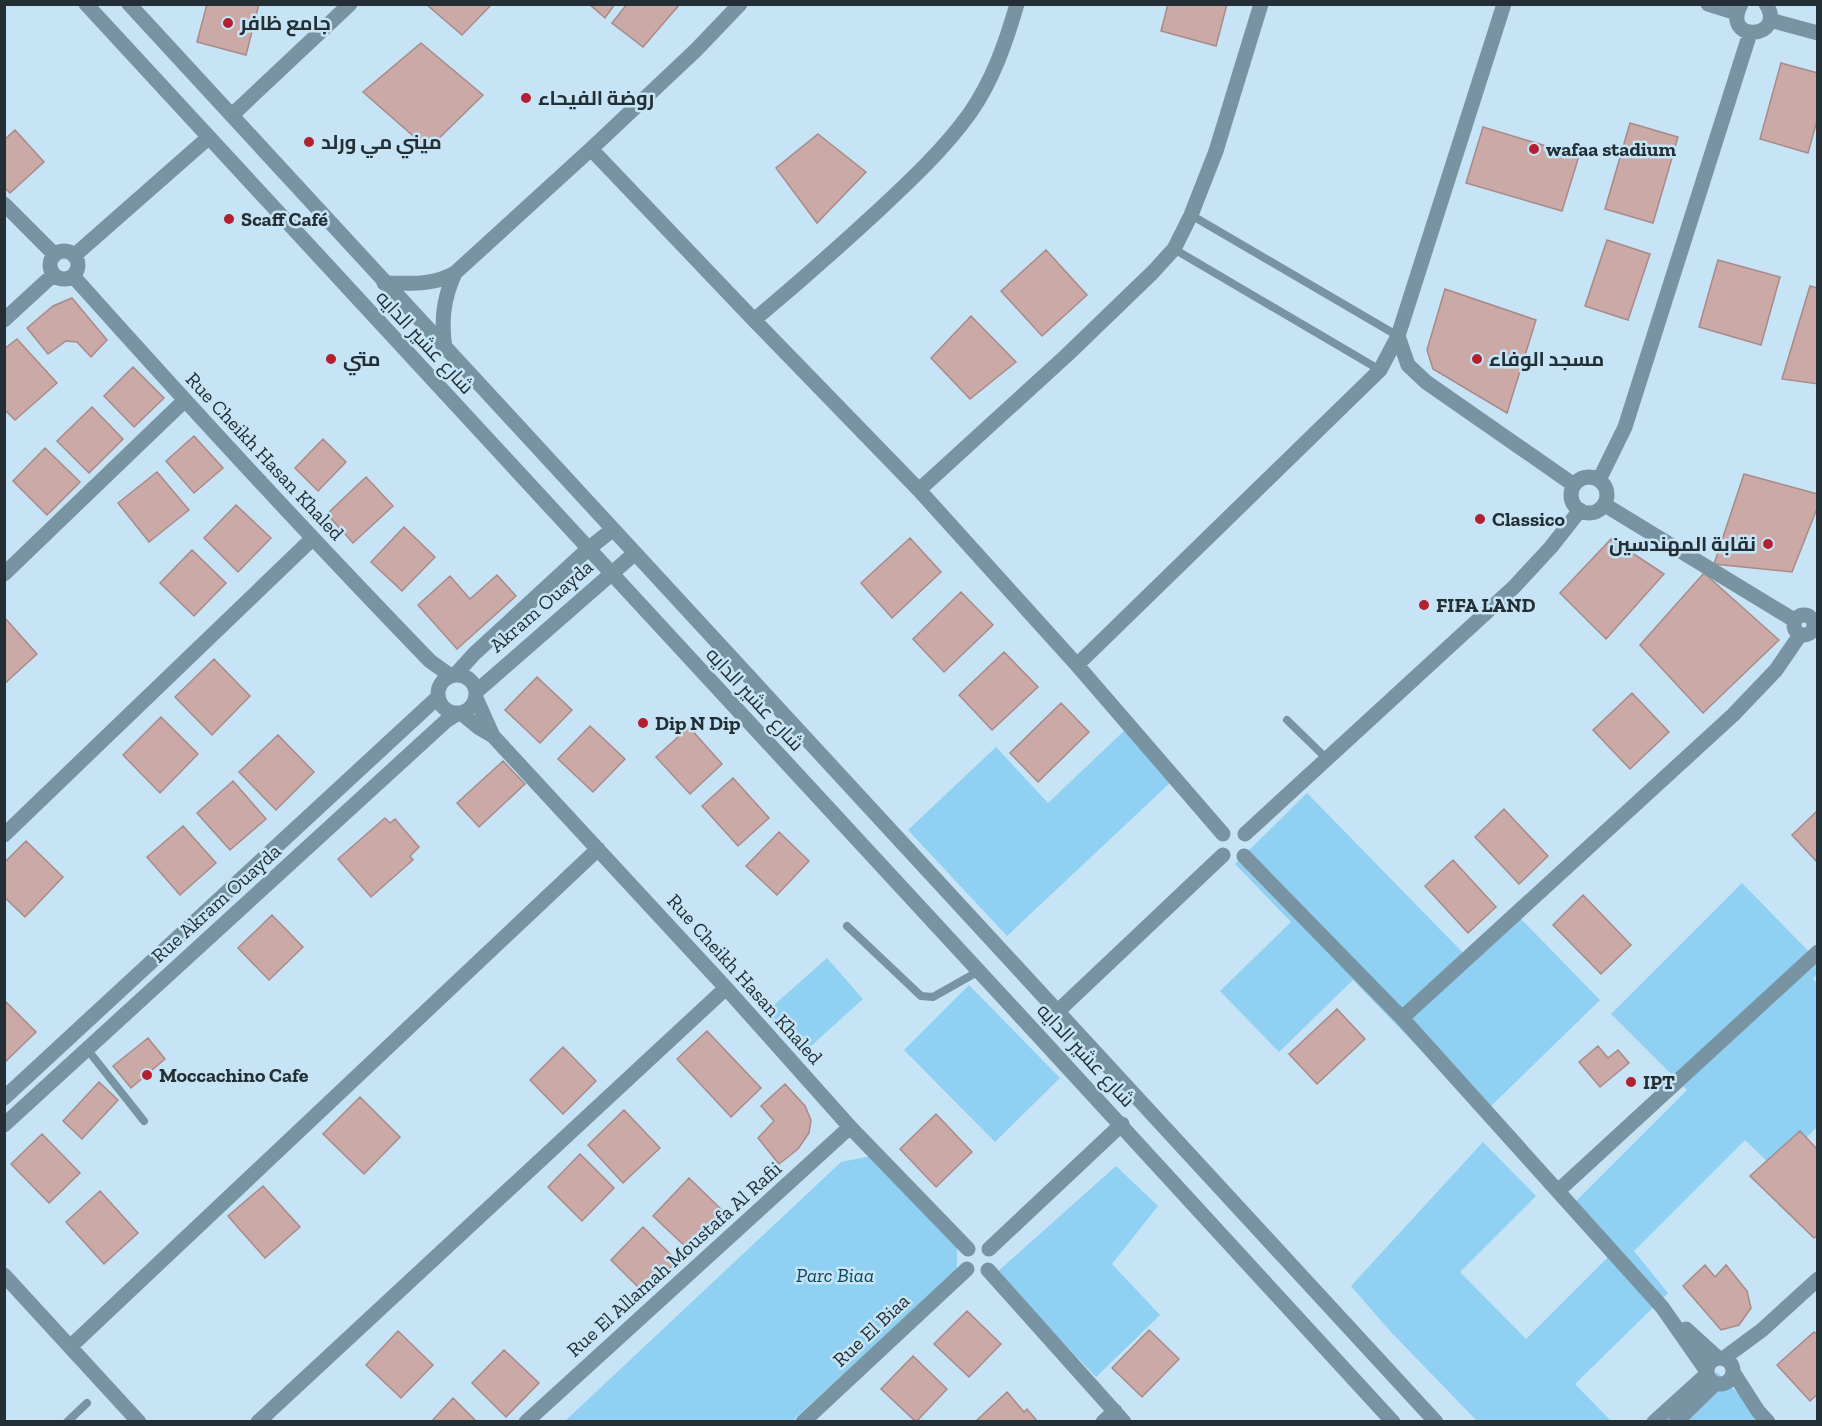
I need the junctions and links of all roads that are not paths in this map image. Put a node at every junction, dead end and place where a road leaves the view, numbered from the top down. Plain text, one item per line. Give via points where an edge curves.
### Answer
1 (86, 4) edge
2 (129, 4) edge
3 (350, 4) edge
4 (740, 4) edge
5 (1017, 4) edge
6 (1261, 4) edge
7 (1504, 4) edge
8 (1708, 4) edge
9 (1766, 4) edge
10 (1739, 9) edge
11 (1770, 20) junction
12 (1750, 33) junction
13 (1818, 33) edge
14 (232, 116) junction
15 (208, 138) junction
16 (591, 149) junction
17 (4, 204) edge
18 (1191, 215) junction
19 (1174, 249) junction
20 (54, 254) junction
21 (75, 255) junction
22 (455, 273) junction
23 (53, 275) junction
24 (73, 276) junction
25 (384, 283) junction
26 (4, 320) edge
27 (754, 320) junction
28 (1398, 336) junction
29 (445, 350) junction
30 (1408, 365) junction
31 (1380, 370) junction
32 (184, 401) junction
33 (1599, 480) junction
34 (1574, 485) junction
35 (919, 490) junction
36 (1605, 505) junction
37 (1580, 510) junction
38 (612, 530) junction
39 (312, 539) junction
40 (588, 549) junction
41 (634, 554) junction
42 (4, 574) edge
43 (610, 574) junction
44 (1812, 625) edge
45 (429, 661) junction
46 (1077, 665) junction
47 (453, 675) junction
48 (438, 693) junction
49 (476, 694) junction
50 (459, 713) junction
51 (1287, 720) dead end
52 (492, 736) junction
53 (1326, 758) junction
54 (1223, 834) junction
55 (1245, 834) junction
56 (4, 835) edge
57 (598, 849) junction
58 (1223, 855) junction
59 (1244, 856) junction
60 (847, 926) dead end
61 (1818, 952) edge
62 (979, 971) junction
63 (726, 988) junction
64 (1057, 1012) junction
65 (1402, 1018) junction
66 (87, 1049) junction
67 (4, 1098) edge
68 (144, 1121) dead end
69 (1122, 1124) junction
70 (4, 1125) edge
71 (850, 1127) junction
72 (1558, 1191) junction
73 (968, 1249) junction
74 (989, 1249) junction
75 (967, 1269) junction
76 (988, 1270) junction
77 (4, 1275) edge
78 (1818, 1279) edge
79 (1662, 1307) junction
80 (70, 1347) junction
81 (1727, 1364) junction
82 (1713, 1378) junction
83 (87, 1403) dead end
84 (1763, 1416) edge
85 (1114, 1418) edge
86 (67, 1422) edge
87 (140, 1422) edge
88 (258, 1422) edge
89 (526, 1422) edge
90 (803, 1422) edge
91 (1394, 1422) edge
92 (1436, 1422) edge
93 (1654, 1422) edge
94 (1676, 1422) edge

1 - 15 street, شارع عشير الدايه
2 - 14 street, شارع عشير الدايه
3 - 14 street
4 - 16 street
5 - 27 street via 994,70 970,112 946,142 825,260
6 - 18 street via 1216,151
7 - 28 street
8 - 10 street
9 - 11 street
10 - 12 street via 1737,21
11 - 12 street via 1766,28
11 - 13 street
12 - 33 street via 1625,427
14 - 25 street, شارع عشير الدايه
15 - 21 street
15 - 40 street, شارع عشير الدايه
16 - 22 street
16 - 27 street
17 - 20 street
18 - 19 street
18 - 28 lane
19 - 31 lane
19 - 35 street via 1067,355
20 - 21 street via 69,251
20 - 23 street via 50,260
21 - 24 street via 78,270
22 - 25 street via 427,282
22 - 29 street via 442,311
23 - 24 street via 59,279
23 - 26 street
24 - 32 street, Rue Cheikh Hasan Khaled
25 - 29 street, شارع عشير الدايه
27 - 35 street
28 - 30 street
28 - 31 street
29 - 38 street, شارع عشير الدايه
30 - 31 street
30 - 34 street via 1426,382
31 - 46 street
32 - 39 street, Rue Cheikh Hasan Khaled
32 - 42 street
33 - 34 street via 1590,477
33 - 36 street via 1606,487
34 - 37 street via 1573,503
35 - 46 street
36 - 37 street via 1588,513
36 - 44 street via 1794,620 1803,614
37 - 53 street via 1514,587
38 - 40 street
38 - 41 street, شارع عشير الدايه
39 - 45 street, Rue Cheikh Hasan Khaled
39 - 56 street
40 - 43 street, شارع عشير الدايه
40 - 47 street
41 - 43 street, Akram Ouayda
41 - 64 street, شارع عشير الدايه
43 - 49 street, Akram Ouayda
43 - 62 street, شارع عشير الدايه
44 - 65 street via 1733,715
45 - 47 street, Rue Cheikh Hasan Khaled
45 - 48 street, Rue Cheikh Hasan Khaled
46 - 54 street
47 - 48 street via 441,684
47 - 49 street via 467,678
48 - 50 street via 444,709
48 - 67 street, Rue Akram Ouayda
49 - 50 street via 473,705
49 - 52 street, Rue Cheikh Hasan Khaled
50 - 52 street, Rue Cheikh Hasan Khaled
50 - 66 street, Rue Akram Ouayda
51 - 53 lane
52 - 57 street, Rue Cheikh Hasan Khaled
53 - 55 street
54 - 55 street via 1234,829
54 - 58 street via 1219,839
55 - 59 street via 1249,850
57 - 63 street, Rue Cheikh Hasan Khaled
57 - 80 street
58 - 59 street via 1234,860
58 - 64 street
59 - 65 street
60 - 62 lane via 921,996 933,998
61 - 72 street
62 - 69 street, شارع عشير الدايه
63 - 71 street, Rue Cheikh Hasan Khaled
63 - 88 street
64 - 92 street, شارع عشير الدايه
65 - 72 street
66 - 68 lane
66 - 70 street, Rue Akram Ouayda
69 - 74 street
69 - 91 street, شارع عشير الدايه
71 - 73 street, Rue Cheikh Hasan Khaled
71 - 89 street, Rue El Allamah Moustafa Al Rafii
72 - 79 street
73 - 74 street via 982,1245
73 - 75 street via 964,1255
74 - 76 street via 992,1263
75 - 76 street via 981,1274
75 - 90 street, Rue El Biaa
76 - 85 street
77 - 80 street
78 - 81 street
79 - 81 street
79 - 82 street
80 - 87 street
81 - 82 street via 1727,1382
81 - 82 street via 1713,1360
81 - 84 street
82 - 84 street
82 - 93 street
82 - 94 street
83 - 86 lane

